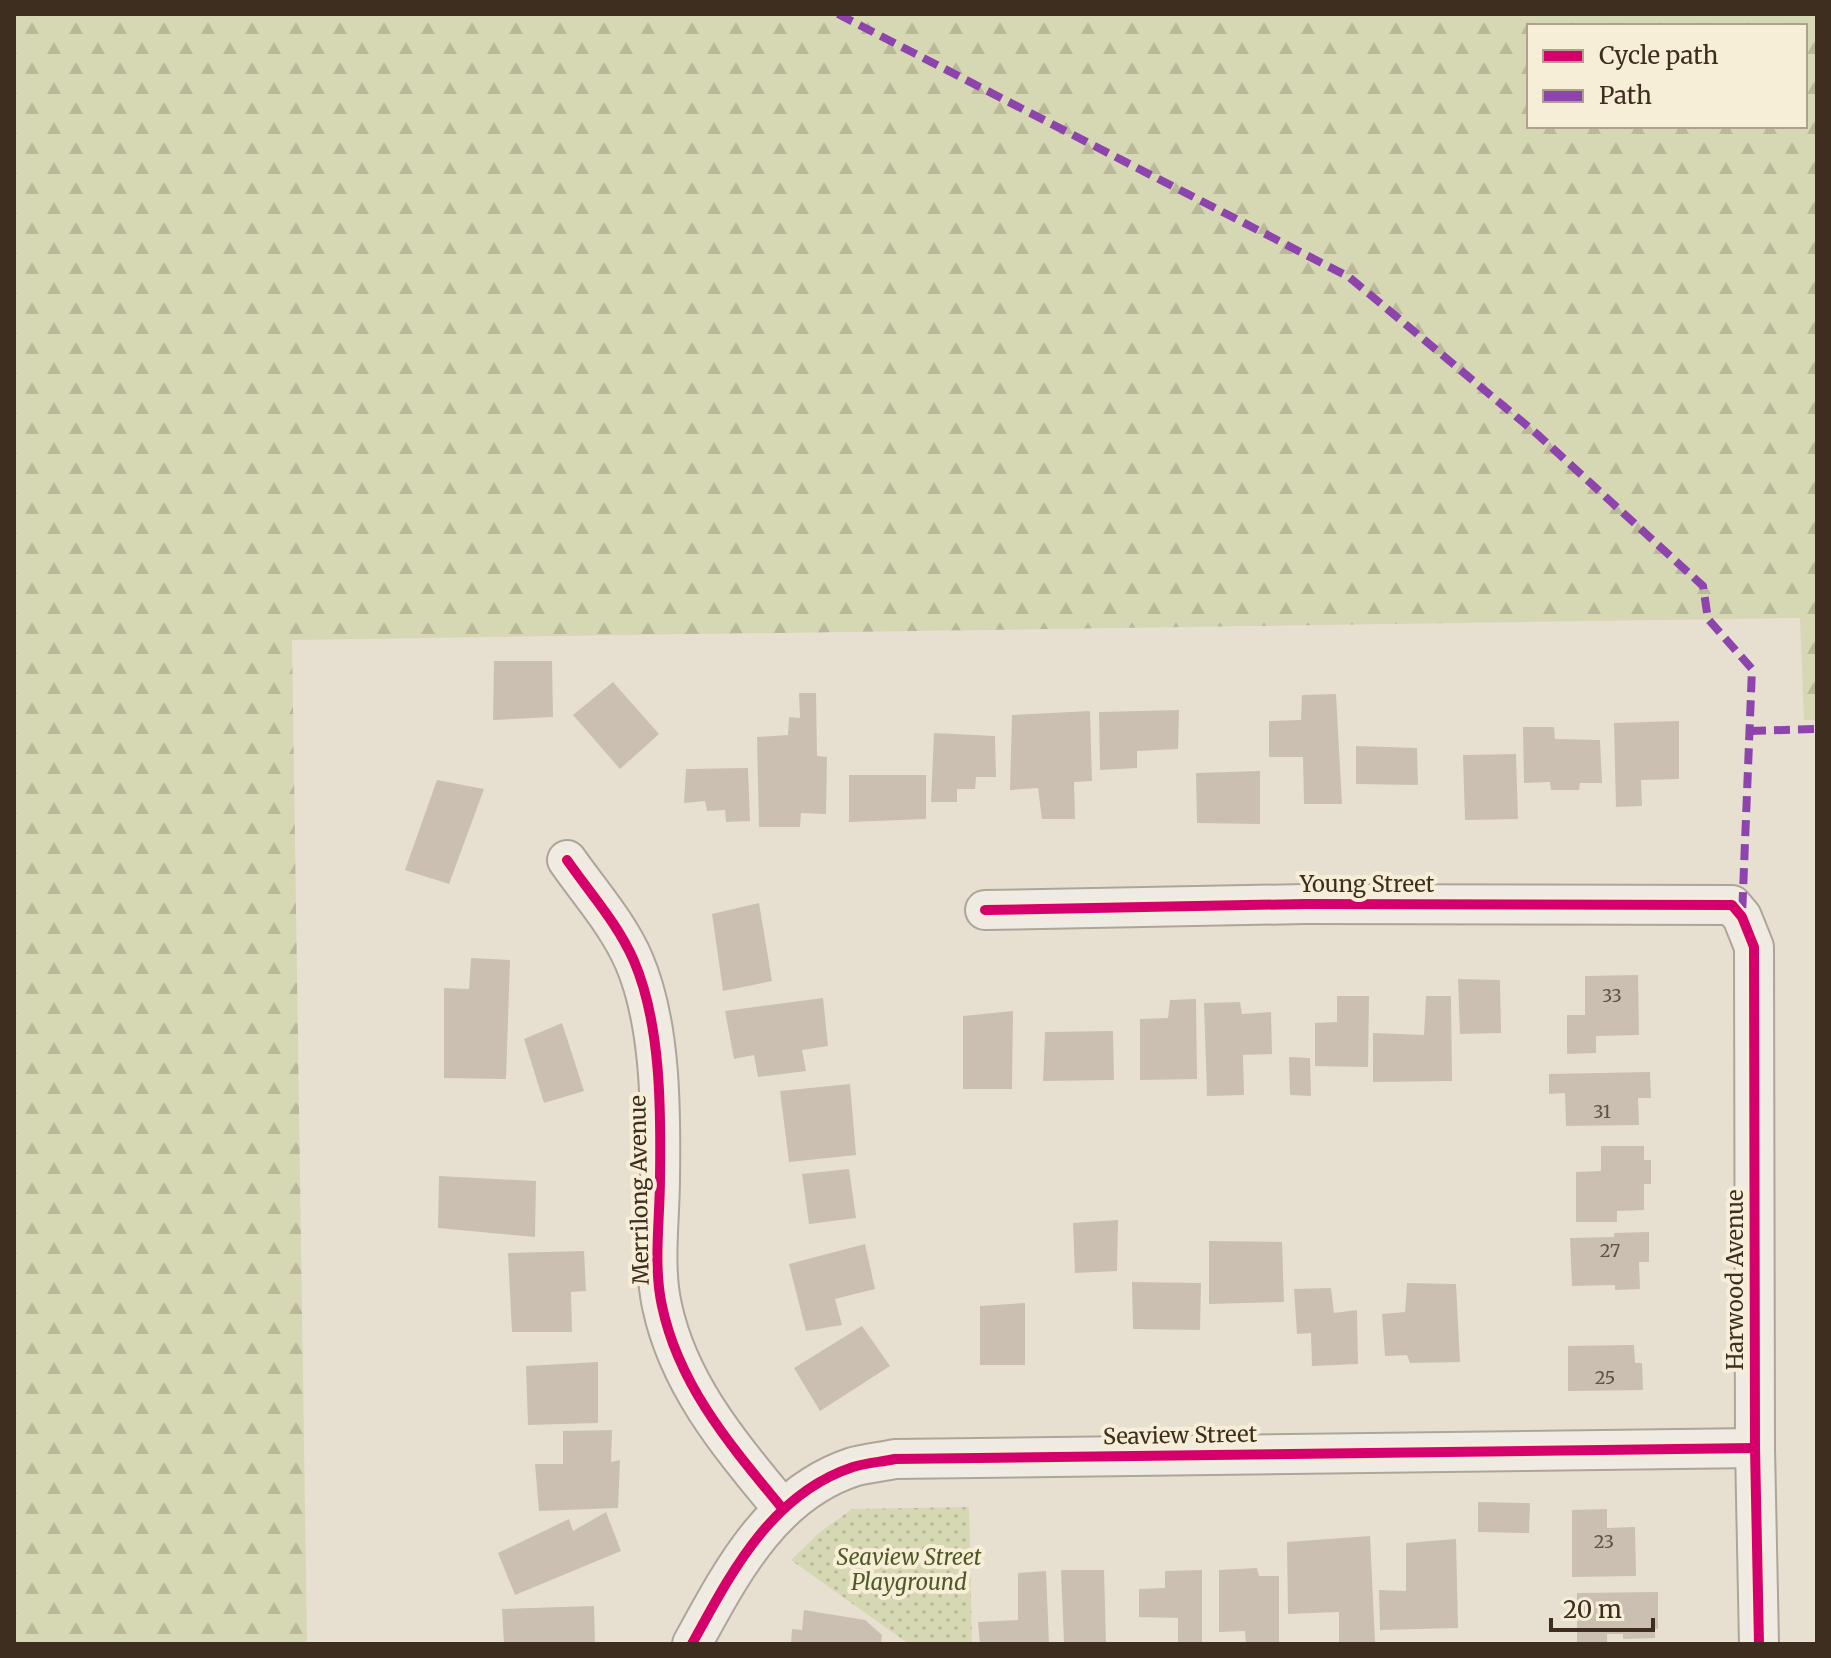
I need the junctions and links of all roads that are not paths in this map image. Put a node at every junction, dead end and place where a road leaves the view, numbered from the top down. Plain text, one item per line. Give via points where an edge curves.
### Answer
1 (567, 860) dead end
2 (985, 910) dead end
3 (1742, 917) joint
4 (1755, 1448) junction
5 (782, 1508) junction
6 (692, 1644) edge
7 (1759, 1644) edge

1 - 5 street, Merrilong Avenue via 621,935 647,1004 659,1103 659,1274 677,1354 723,1436
2 - 3 street, Young Street via 1732,905
3 - 4 street, Harwood Avenue via 1754,947
4 - 5 street, Seaview Street via 895,1459 855,1466 821,1480
4 - 7 street, Harwood Avenue
5 - 6 street, Seaview Street via 746,1551

